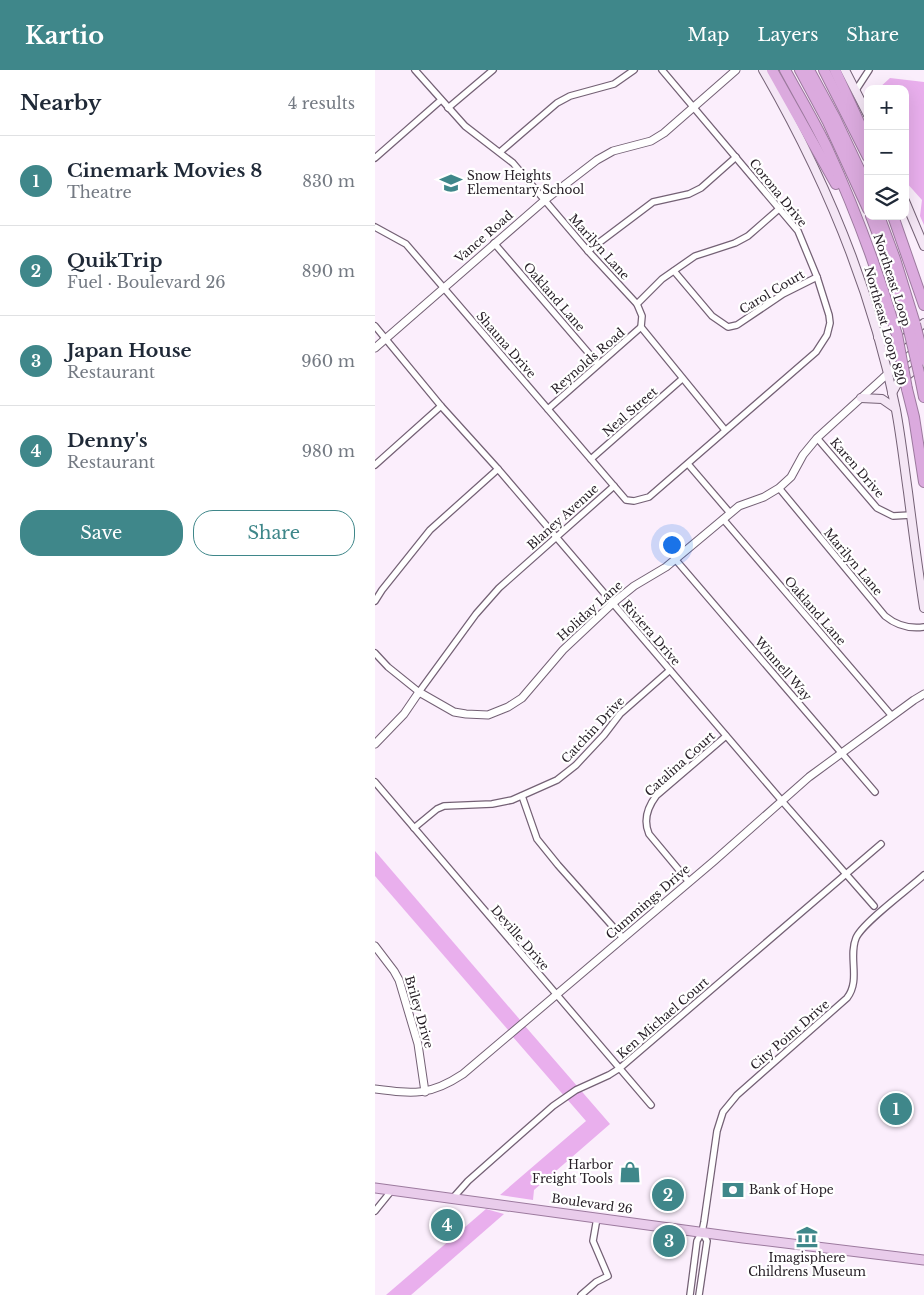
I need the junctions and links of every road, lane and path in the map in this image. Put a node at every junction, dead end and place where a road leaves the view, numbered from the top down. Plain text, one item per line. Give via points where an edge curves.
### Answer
1 (415, 70) edge
2 (493, 70) edge
3 (634, 70) edge
4 (662, 70) edge
5 (736, 70) edge
6 (763, 70) edge
7 (772, 70) edge
8 (785, 70) edge
9 (800, 70) edge
10 (809, 70) edge
11 (824, 70) edge
12 (835, 70) edge
13 (845, 70) edge
14 (869, 70) edge
15 (856, 90) junction
16 (441, 100) junction
17 (693, 106) junction
18 (864, 107) edge
19 (448, 108) junction
20 (864, 133) edge
21 (864, 149) edge
22 (500, 152) junction
23 (736, 157) junction
24 (375, 158) edge
25 (864, 180) edge
26 (545, 200) junction
27 (864, 200) edge
28 (780, 208) junction
29 (909, 210) edge
30 (873, 220) edge
31 (880, 220) edge
32 (894, 220) edge
33 (375, 227) edge
34 (865, 239) junction
35 (494, 244) junction
36 (924, 246) edge
37 (588, 251) junction
38 (674, 271) junction
39 (817, 278) junction
40 (444, 287) junction
41 (637, 304) junction
42 (924, 306) edge
43 (375, 326) edge
44 (916, 326) edge
45 (641, 327) junction
46 (878, 336) junction
47 (385, 338) junction
48 (924, 343) edge
49 (375, 348) edge
50 (818, 350) joint
51 (924, 360) edge
52 (598, 364) junction
53 (887, 374) junction
54 (682, 379) junction
55 (892, 393) junction
56 (924, 397) edge
57 (861, 398) junction
58 (441, 406) junction
59 (895, 408) junction
60 (548, 409) junction
61 (725, 430) junction
62 (817, 438) junction
63 (591, 459) junction
64 (688, 464) junction
65 (375, 465) edge
66 (498, 469) junction
67 (924, 482) edge
68 (614, 486) junction
69 (779, 488) junction
70 (730, 513) junction
71 (911, 515) junction
72 (723, 519) junction
73 (557, 538) junction
74 (675, 559) junction
75 (375, 601) edge
76 (613, 603) junction
77 (924, 608) edge
78 (924, 627) edge
79 (375, 653) edge
80 (670, 670) junction
81 (419, 692) junction
82 (924, 694) edge
83 (892, 716) junction
84 (726, 736) junction
85 (375, 744) edge
86 (843, 754) junction
87 (375, 782) edge
88 (875, 792) dead end
89 (522, 796) junction
90 (782, 801) junction
91 (414, 828) junction
92 (881, 844) dead end
93 (845, 874) junction
94 (924, 875) edge
95 (689, 882) junction
96 (874, 906) dead end
97 (623, 938) junction
98 (375, 946) edge
99 (557, 995) junction
100 (620, 1068) junction
101 (375, 1089) edge
102 (425, 1092) junction
103 (651, 1105) dead end
104 (375, 1188) edge
105 (392, 1190) junction
106 (452, 1198) junction
107 (375, 1211) edge
108 (597, 1218) junction
109 (702, 1232) junction
110 (924, 1260) edge
111 (581, 1295) edge
112 (690, 1295) edge
113 (699, 1295) edge

1 - 16 street, Marilyn Lane
2 - 19 street
3 - 22 street via 614,84 570,96 557,103
4 - 17 street, Corona Drive
5 - 17 street, Vance Road
6 - 46 main road, Northeast Loop 820 via 813,163 842,229
7 - 34 highway via 830,173 854,228
8 - 34 highway, Northeast Loop via 826,147
9 - 27 highway
10 - 25 highway
11 - 21 highway
12 - 20 highway
13 - 15 main road
14 - 15 street
15 - 18 main road
16 - 19 street, Marilyn Lane
16 - 24 street
17 - 23 street, Corona Drive
17 - 26 street, Vance Road via 664,133 651,141 613,151 597,160
19 - 22 street, Marilyn Lane via 465,126
22 - 26 street, Marilyn Lane
23 - 28 street, Corona Drive
23 - 37 street via 701,188 653,202
26 - 35 street, Vance Road
26 - 37 street, Marilyn Lane
28 - 38 street via 747,236 701,253
28 - 39 street, Corona Drive via 798,231
29 - 36 main road
30 - 44 highway
31 - 44 highway
32 - 42 highway, Northeast Loop
33 - 40 street, Shauna Drive via 406,244
34 - 67 highway, Northeast Loop, bridge via 897,335
35 - 40 street, Vance Road
35 - 52 street, Oakland Lane
37 - 41 street, Marilyn Lane
38 - 39 street, Carol Court via 712,316 728,327 737,326 783,294
38 - 41 street
39 - 50 street, Corona Drive via 830,323
40 - 47 street, Vance Road
40 - 60 street, Shauna Drive
41 - 45 street via 642,316
43 - 47 street, Riviera Drive
44 - 46 main road via 899,343 890,344
44 - 51 highway, bridge
44 - 56 highway, bridge
45 - 52 street, Reynolds Road
45 - 54 street
46 - 53 main road, Northeast Loop 820
47 - 49 street, Vance Road
47 - 58 street, Riviera Drive
48 - 53 street, Holiday Lane
50 - 61 street, Blaney Avenue
51 - 55 main road via 897,384
52 - 60 street, Reynolds Road
53 - 55 main road, Northeast Loop 820
53 - 57 street, Holiday Lane
54 - 61 street
54 - 63 street, Neal Street
55 - 59 main road, Northeast Loop 820
57 - 59 main road via 882,399
57 - 62 street, Holiday Lane
58 - 65 street
58 - 66 street, Riviera Drive
59 - 71 main road, Northeast Loop 820
60 - 63 street, Shauna Drive
61 - 64 street, Blaney Avenue
62 - 69 street, Holiday Lane via 791,477
62 - 71 street, Karen Drive via 877,508 893,516
63 - 68 street, Shauna Drive
64 - 68 street, Blaney Avenue via 649,497 626,500
64 - 70 street
66 - 73 street, Riviera Drive
66 - 75 street via 430,530
68 - 73 street, Blaney Avenue
69 - 70 street, Holiday Lane
69 - 78 street, Marilyn Lane via 885,616 896,624
70 - 72 street, Holiday Lane
71 - 77 main road, Northeast Loop 820
72 - 74 street, Holiday Lane
72 - 83 street, Oakland Lane
73 - 76 street, Riviera Drive
73 - 81 street, Blaney Avenue via 507,580 475,614
74 - 76 street, Holiday Lane
74 - 86 street, Winnell Way
76 - 80 street, Riviera Drive
76 - 81 street, Holiday Lane via 563,650 522,698 508,707 488,715 454,712
79 - 81 street
80 - 84 street, Riviera Drive
80 - 89 street, Catchin Drive via 620,714 575,765 557,780
81 - 85 street, Blaney Avenue via 404,714
82 - 83 street, Cummings Drive
83 - 86 street, Cummings Drive
84 - 90 street, Riviera Drive
84 - 95 street, Catalina Court via 655,796 646,817 649,834
86 - 88 street, Winnell Way
86 - 90 street, Cummings Drive via 823,766
87 - 91 street, Deville Drive
89 - 91 street, Catchin Drive via 492,804 444,806
89 - 97 street via 537,839
90 - 93 street, Riviera Drive
90 - 95 street, Cummings Drive
91 - 99 street, Deville Drive
92 - 93 street, Ken Michael Court
93 - 96 street, Riviera Drive
93 - 100 street, Ken Michael Court
94 - 109 street, City Point Drive via 859,933 853,949 854,987 847,998 733,1098 723,1112 717,1131
95 - 97 street, Cummings Drive
97 - 99 street, Cummings Drive
98 - 102 street, Briley Drive via 394,971 407,1002 418,1044
99 - 100 street, Deville Drive
99 - 102 street, Cummings Drive via 463,1074 442,1087
100 - 103 street, Deville Drive
100 - 106 street, Ken Michael Court via 576,1090 553,1106
101 - 102 street, Cummings Drive
104 - 105 main road, Boulevard 26
105 - 106 main road, Boulevard 26
105 - 107 street
106 - 108 main road, Boulevard 26
108 - 109 main road, Boulevard 26
108 - 111 street via 593,1241 608,1276
109 - 110 main road, Boulevard 26
109 - 112 street, City Point Drive via 697,1241
109 - 113 street, City Point Drive via 707,1241

